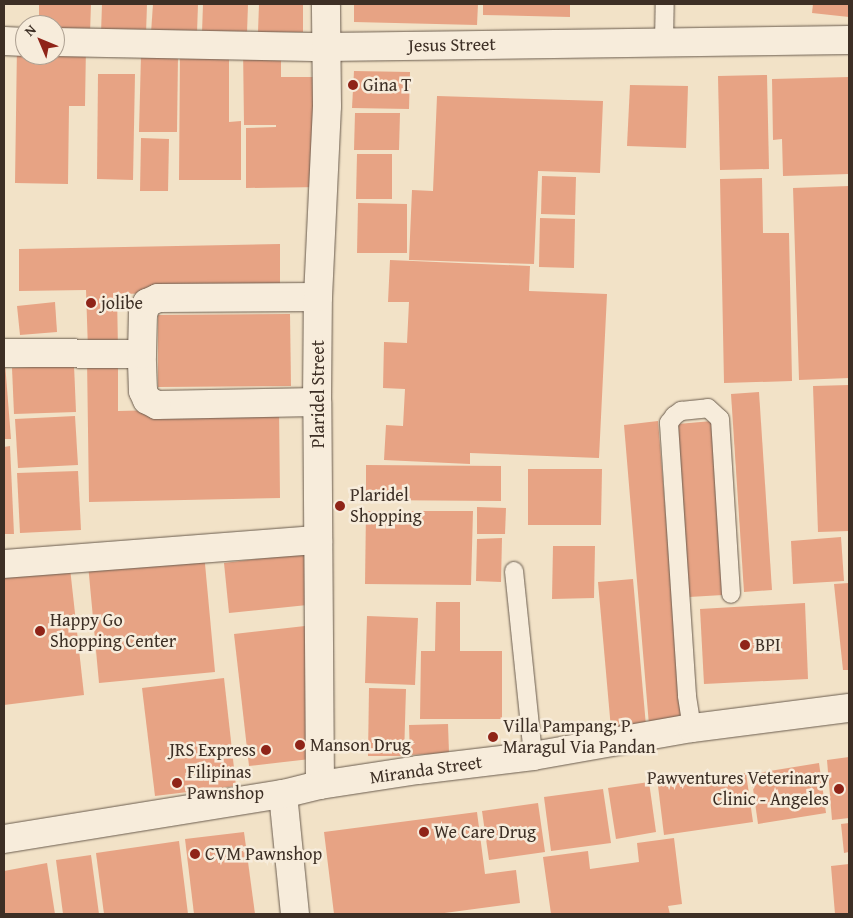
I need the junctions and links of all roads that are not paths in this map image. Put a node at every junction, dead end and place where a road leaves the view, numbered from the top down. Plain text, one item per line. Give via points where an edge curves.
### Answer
1 (326, 4) edge
2 (665, 4) edge
3 (849, 40) edge
4 (65, 42) edge
5 (664, 43) junction
6 (326, 46) junction
7 (318, 296) junction
8 (4, 353) edge
9 (142, 354) junction
10 (317, 402) junction
11 (318, 540) junction
12 (4, 564) edge
13 (514, 570) dead end
14 (731, 594) dead end
15 (849, 708) edge
16 (692, 728) junction
17 (533, 756) junction
18 (320, 785) junction
19 (284, 794) junction
20 (4, 839) edge
21 (295, 914) edge

1 - 6 street, Plaridel Street
2 - 5 lane
3 - 5 street, Jesus Street
4 - 6 street, Jesus Street
5 - 6 street, Jesus Street
6 - 7 street, Plaridel Street via 328,106
7 - 9 street via 158,298 147,303 143,314
7 - 10 street, Plaridel Street
8 - 9 street
9 - 10 street via 143,391 147,400 157,405
10 - 11 street, Plaridel Street
11 - 12 street
11 - 18 street, Plaridel Street
13 - 17 lane
14 - 16 lane via 720,419 708,408 681,411 669,423 687,695
15 - 16 street, Miranda Street
16 - 17 street, Miranda Street
17 - 18 street, Miranda Street
18 - 19 street, Miranda Street
19 - 20 street, Miranda Street
19 - 21 street

